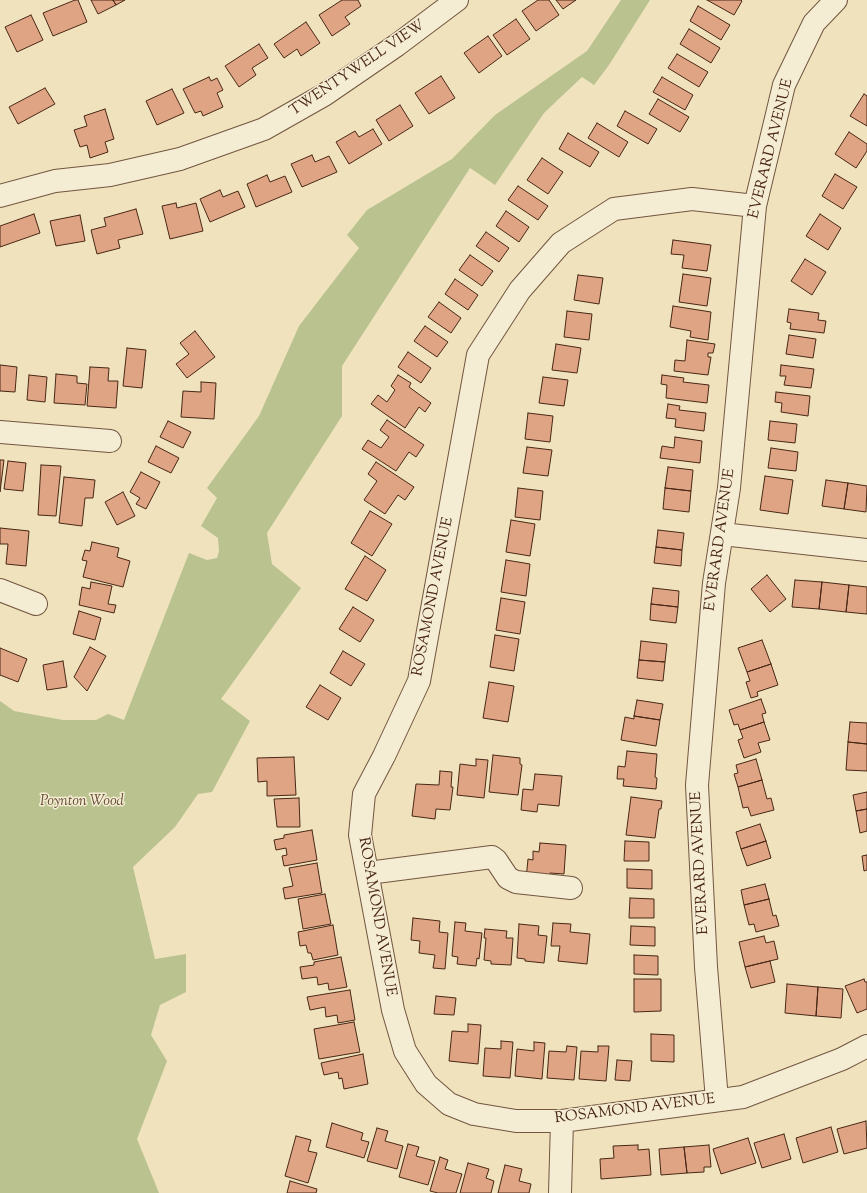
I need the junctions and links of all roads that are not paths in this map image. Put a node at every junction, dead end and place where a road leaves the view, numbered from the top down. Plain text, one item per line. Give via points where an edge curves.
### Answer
1 (457, 0) edge
2 (836, 0) edge
3 (0, 196) edge
4 (755, 206) junction
5 (0, 432) edge
6 (110, 441) dead end
7 (722, 534) junction
8 (867, 550) edge
9 (0, 590) edge
10 (36, 604) dead end
11 (368, 873) junction
12 (571, 888) dead end
13 (867, 1046) edge
14 (717, 1100) junction
15 (562, 1121) junction
16 (560, 1193) edge

1 - 3 street, TWENTYWELL VIEW via 397,46 324,95 264,130 180,159 110,176 55,181
2 - 4 street, EVERARD AVENUE via 814,23 784,84
4 - 7 street, EVERARD AVENUE via 729,488
4 - 11 street, ROSAMOND AVENUE via 692,199 614,209 561,242 520,290 478,355 419,681 364,794 360,835
5 - 6 street
7 - 8 street
7 - 14 street, EVERARD AVENUE via 714,591 697,785 706,967
9 - 10 street
11 - 12 street via 492,858 508,878 516,882
11 - 15 street, ROSAMOND AVENUE via 393,1010 405,1051 426,1084 450,1104 474,1114 516,1121
13 - 14 street, ROSAMOND AVENUE via 842,1060 743,1097
14 - 15 street, ROSAMOND AVENUE
15 - 16 street

